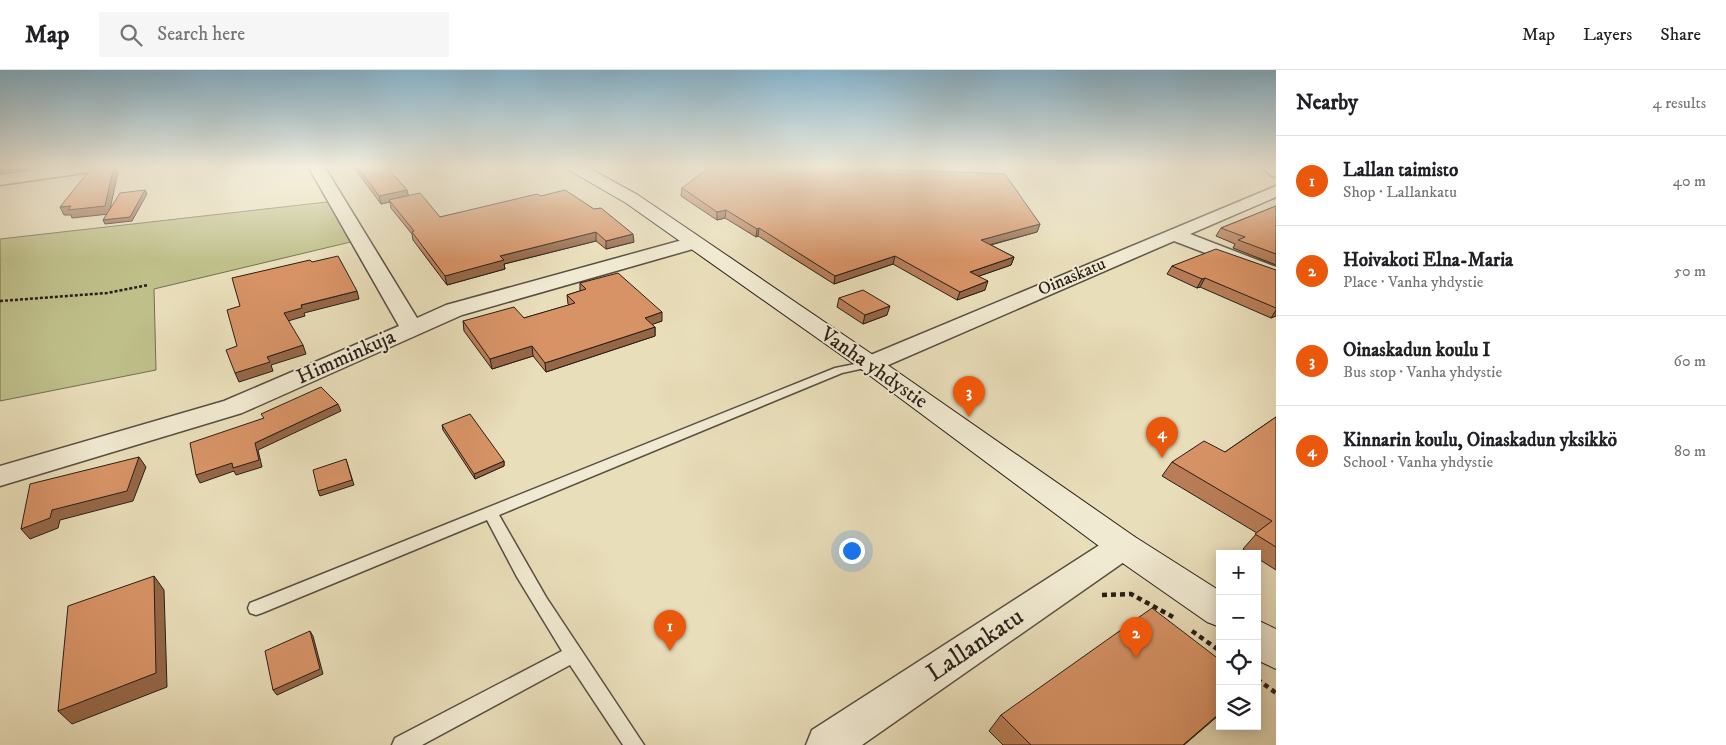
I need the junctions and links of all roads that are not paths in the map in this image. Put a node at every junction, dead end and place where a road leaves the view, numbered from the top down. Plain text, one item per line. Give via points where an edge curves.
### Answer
1 (335, 198) edge
2 (629, 198) edge
3 (1261, 198) edge
4 (1175, 235) junction
5 (693, 243) junction
6 (1276, 274) edge
7 (412, 328) junction
8 (870, 364) junction
9 (0, 476) edge
10 (490, 512) junction
11 (1123, 546) junction
12 (256, 608) dead end
13 (1216, 608) edge
14 (1260, 640) edge
15 (1276, 650) edge
16 (573, 654) junction
17 (402, 745) edge
18 (634, 745) edge
19 (827, 745) edge

1 - 7 street
2 - 5 street, Vanha yhdystie
3 - 4 street, Oinaskatu
4 - 6 street
4 - 8 street, Oinaskatu
5 - 7 street, Himminkuja via 454,310
5 - 8 street, Vanha yhdystie
7 - 9 street, Himminkuja via 233,407
8 - 10 lane via 839,370
8 - 11 street, Vanha yhdystie
10 - 12 lane
10 - 16 lane
11 - 13 street, Vanha yhdystie
11 - 19 street, Lallankatu
14 - 15 street
16 - 17 lane
16 - 18 lane

